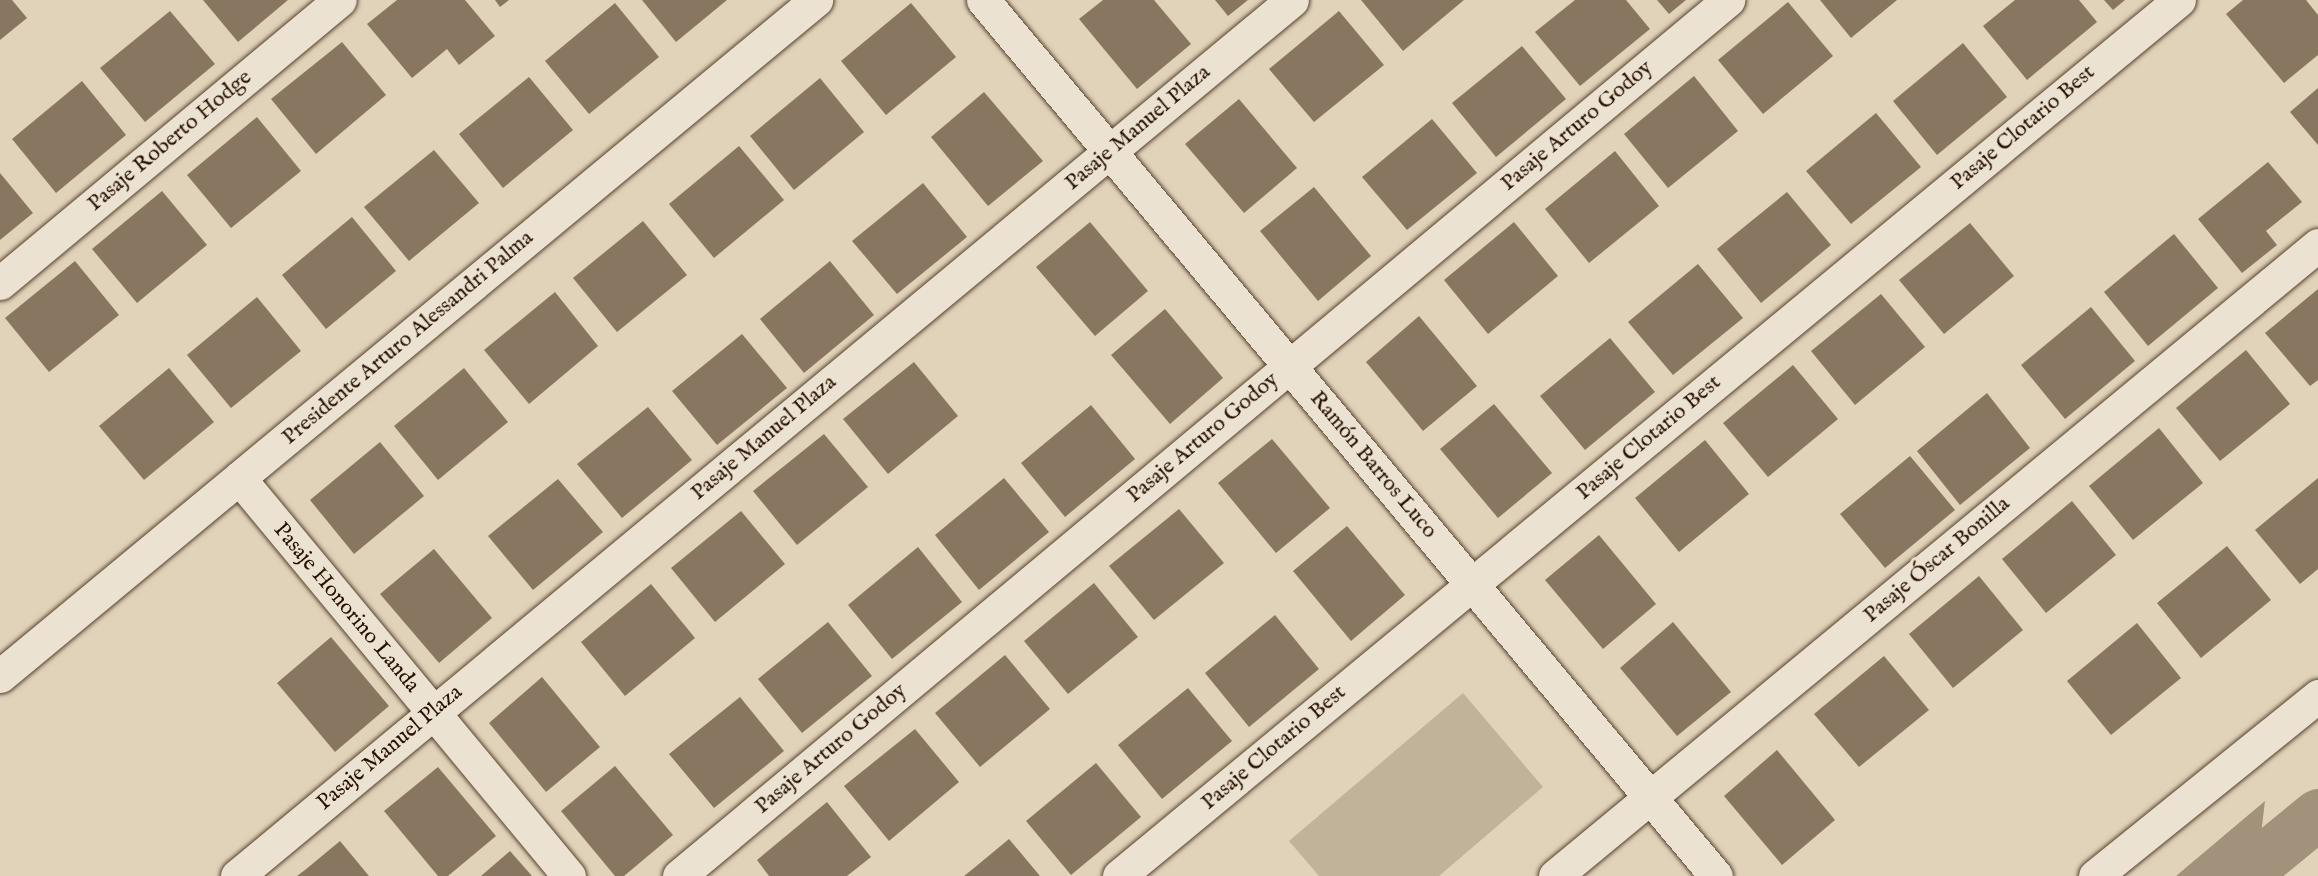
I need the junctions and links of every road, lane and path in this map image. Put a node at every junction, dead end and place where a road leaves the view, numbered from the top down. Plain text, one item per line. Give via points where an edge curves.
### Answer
1 (340, 0) edge
2 (816, 0) edge
3 (983, 0) edge
4 (1292, 0) edge
5 (1728, 0) edge
6 (2179, 0) edge
7 (1110, 151) junction
8 (2318, 245) edge
9 (0, 283) edge
10 (1290, 366) junction
11 (239, 478) junction
12 (1472, 584) junction
13 (0, 676) edge
14 (2318, 696) edge
15 (433, 712) junction
16 (1650, 797) junction
17 (237, 876) edge
18 (569, 876) edge
19 (679, 876) edge
20 (1119, 876) edge
21 (1555, 876) edge
22 (1716, 876) edge
23 (2095, 876) edge

1 - 9 street, Pasaje Roberto Hodge
2 - 11 street, Presidente Arturo Alessandri Palma
3 - 7 street, Ramón Barros Luco
4 - 7 street, Pasaje Manuel Plaza
5 - 10 street, Pasaje Arturo Godoy
6 - 12 street, Pasaje Clotario Best
7 - 10 street, Ramón Barros Luco
7 - 15 street, Pasaje Manuel Plaza
8 - 16 street, Pasaje Óscar Bonilla
10 - 12 street, Ramón Barros Luco
10 - 19 street, Pasaje Arturo Godoy
11 - 13 street, Presidente Arturo Alessandri Palma
11 - 15 street, Pasaje Honorino Landa
12 - 16 street, Ramón Barros Luco
12 - 20 street, Pasaje Clotario Best
14 - 23 street
15 - 17 street, Pasaje Manuel Plaza
15 - 18 street, Pasaje Honorino Landa
16 - 21 street, Pasaje Óscar Bonilla
16 - 22 street, Ramón Barros Luco

